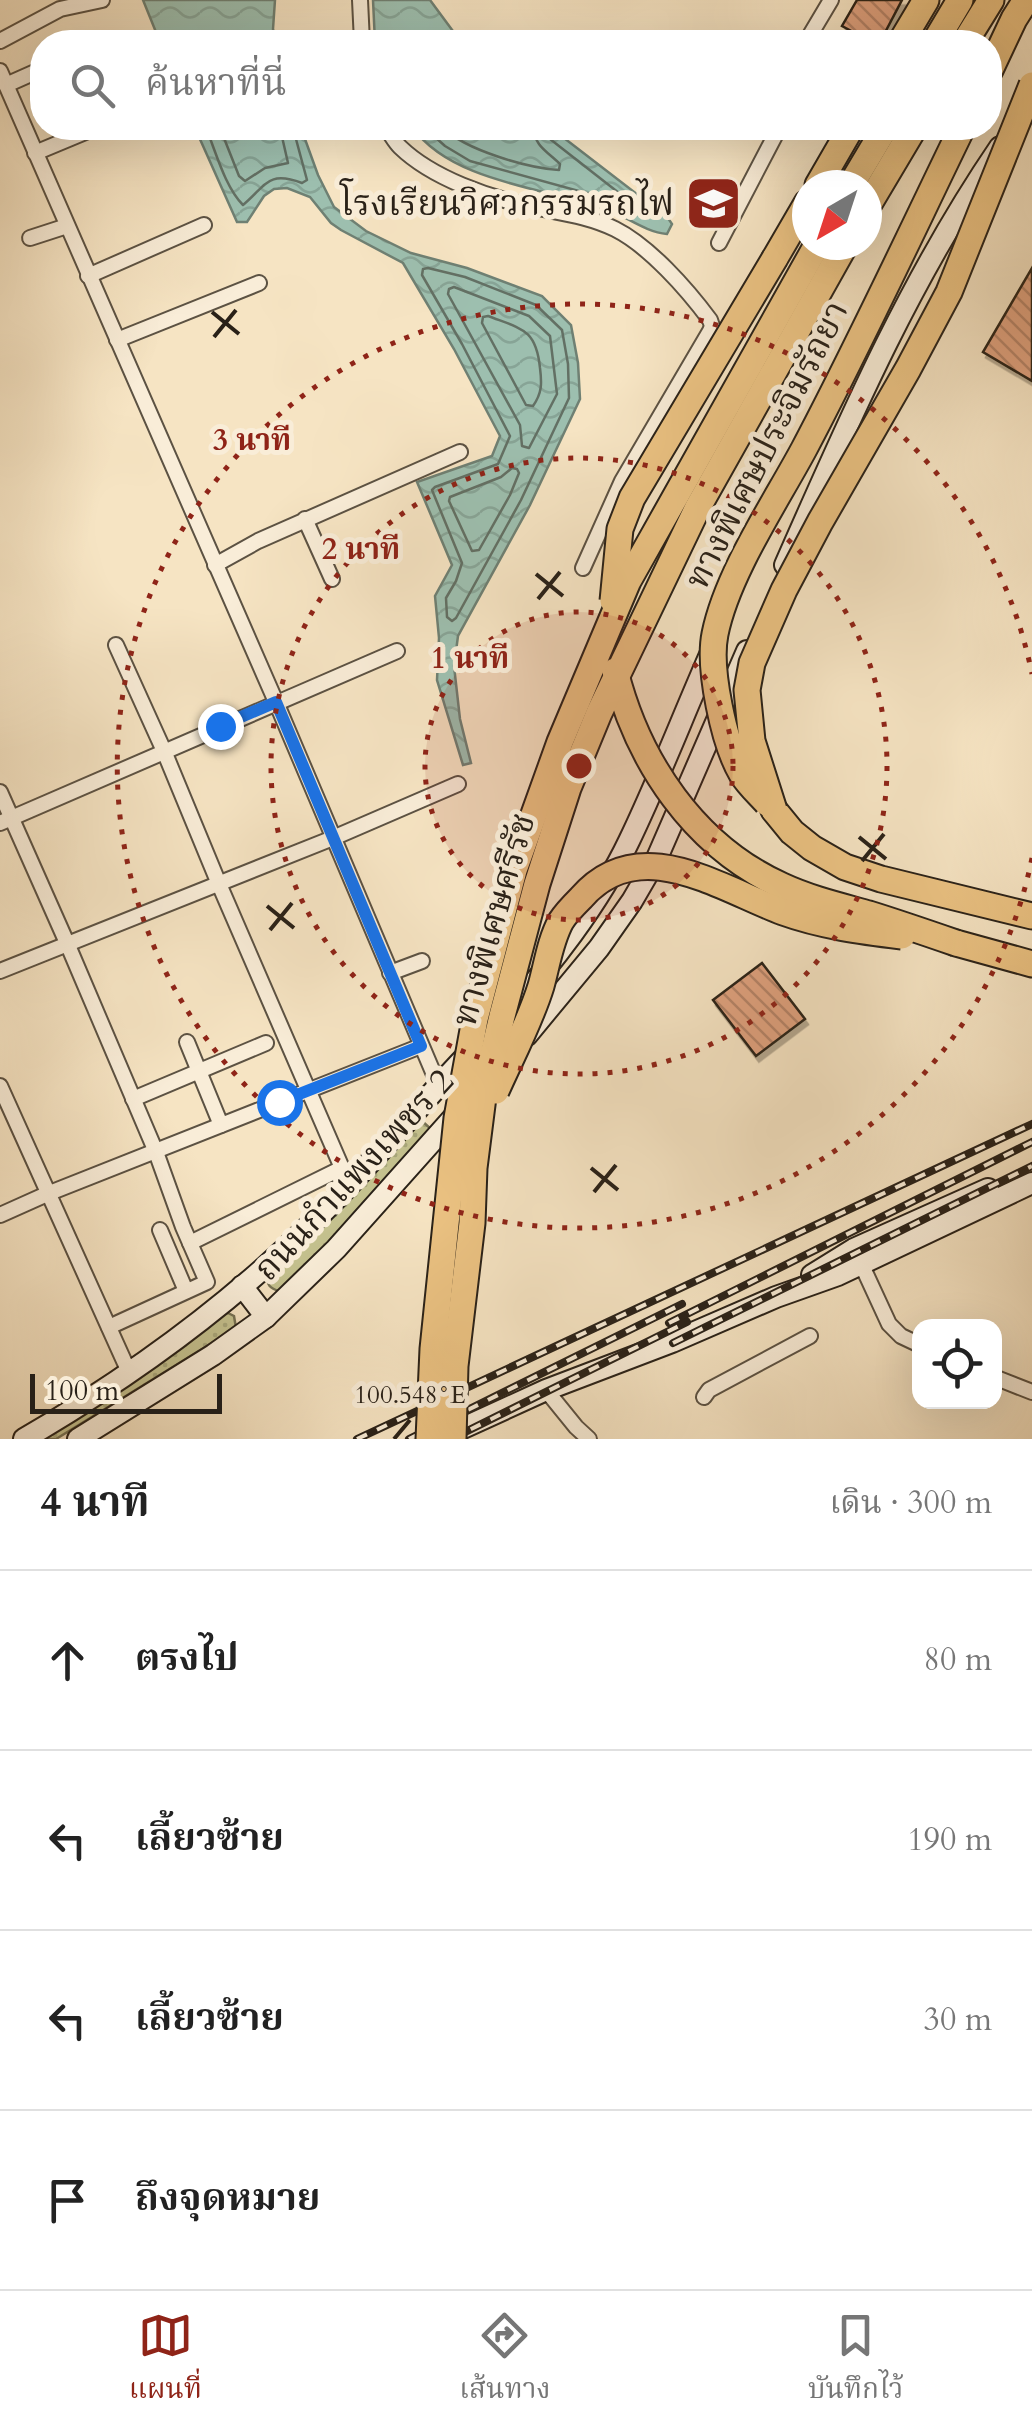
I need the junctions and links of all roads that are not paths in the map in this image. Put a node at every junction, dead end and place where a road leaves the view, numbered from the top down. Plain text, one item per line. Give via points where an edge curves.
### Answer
1 (102, 0) edge
2 (360, 0) edge
3 (831, 0) edge
4 (926, 0) edge
5 (960, 0) edge
6 (991, 0) edge
7 (1026, 0) edge
8 (58, 4) edge
9 (1032, 10) edge
10 (361, 30) edge
11 (813, 30) edge
12 (908, 30) edge
13 (942, 30) edge
14 (972, 30) edge
15 (0, 41) edge
16 (1002, 44) edge
17 (1002, 61) edge
18 (30, 75) edge
19 (1032, 85) edge
20 (4, 88) edge
21 (1032, 100) edge
22 (67, 140) edge
23 (395, 140) edge
24 (773, 140) edge
25 (845, 140) edge
26 (878, 140) edge
27 (907, 140) edge
28 (955, 140) edge
29 (956, 140) edge
30 (36, 153) junction
31 (827, 170) edge
32 (860, 170) edge
33 (882, 181) edge
34 (66, 226) junction
35 (204, 226) dead end
36 (792, 228) edge
37 (30, 238) dead end
38 (719, 243) dead end
39 (808, 260) edge
40 (837, 260) edge
41 (88, 276) junction
42 (259, 282) dead end
43 (116, 340) junction
44 (460, 452) dead end
45 (305, 519) junction
46 (216, 565) junction
47 (583, 568) dead end
48 (332, 578) dead end
49 (116, 645) dead end
50 (398, 651) dead end
51 (276, 702) junction
52 (164, 751) junction
53 (458, 784) dead end
54 (0, 792) edge
55 (774, 810) junction
56 (6, 821) edge
57 (333, 838) junction
58 (219, 884) junction
59 (1032, 916) edge
60 (956, 943) junction
61 (68, 944) junction
62 (422, 961) dead end
63 (1032, 964) edge
64 (0, 971) edge
65 (390, 973) junction
66 (188, 1042) dead end
67 (266, 1043) dead end
68 (421, 1046) junction
69 (200, 1072) junction
70 (438, 1084) junction
71 (0, 1086) edge
72 (308, 1090) junction
73 (133, 1099) junction
74 (481, 1124) junction
75 (221, 1125) junction
76 (156, 1152) junction
77 (1032, 1170) edge
78 (347, 1176) junction
79 (1032, 1184) edge
80 (47, 1194) junction
81 (0, 1215) edge
82 (160, 1230) dead end
83 (190, 1243) junction
84 (858, 1256) junction
85 (242, 1286) junction
86 (186, 1292) junction
87 (266, 1316) junction
88 (109, 1326) junction
89 (810, 1336) dead end
90 (912, 1341) edge
91 (129, 1372) junction
92 (1002, 1379) edge
93 (546, 1390) junction
94 (1032, 1392) edge
95 (704, 1397) dead end
96 (24, 1439) edge
97 (78, 1439) edge
98 (429, 1439) edge
99 (440, 1439) edge
100 (452, 1439) edge
101 (589, 1439) edge

1 - 8 street
2 - 10 street
3 - 11 street
4 - 12 highway
5 - 13 highway
6 - 14 highway
7 - 16 highway
8 - 15 street
9 - 17 main road
18 - 20 street
19 - 55 highway, bridge via 950,292 820,522 752,663 752,741
20 - 30 street
21 - 87 main road, ถนนกำแพงเพชร 2 via 926,265 890,335 632,901 550,1010 336,1249
22 - 30 street
23 - 47 street via 434,172 465,186 585,217 629,238 710,320 710,331 612,500
24 - 38 street
25 - 31 highway
26 - 32 highway
27 - 33 highway
28 - 70 main road, ถนนกำแพงเพชร 2 via 827,384 628,844 528,991
29 - 55 highway, ทางพิเศษประจิมรัถยา, bridge via 738,573 714,635 712,671 730,743 742,775
30 - 34 street
34 - 37 street
34 - 41 street
35 - 41 street
36 - 60 highway, bridge via 632,498 616,560 613,660 630,722 661,780 698,826 738,860 825,903
39 - 98 highway, ทางพิเศษศรีรัช, bridge via 628,581 514,870 456,1118
40 - 74 highway, ทางพิเศษศรีรัช, bridge via 698,507 574,773 537,884
41 - 43 street
42 - 43 street
43 - 46 street
44 - 45 street
45 - 46 street
45 - 48 street
46 - 51 street
49 - 52 street
50 - 51 street
51 - 52 street
51 - 57 street
52 - 56 street
52 - 58 street
53 - 57 street
54 - 56 street
55 - 59 highway, ทางพิเศษประจิมรัถยา via 792,832 844,867
56 - 61 street
57 - 58 street
57 - 65 street
58 - 61 street
58 - 72 street
60 - 63 highway
60 - 74 highway, bridge via 818,923 678,869 625,869 588,890 562,920 540,989
61 - 64 street
61 - 73 street
62 - 65 street
65 - 68 street
66 - 69 street
67 - 69 street
68 - 70 street
68 - 72 street
69 - 73 street
69 - 75 street
70 - 78 main road, ถนนกำแพงเพชร 2
71 - 80 street
72 - 75 street
72 - 78 street
73 - 76 street
74 - 100 highway, ทางพิเศษศรีรัช, bridge
75 - 76 street
76 - 80 street
76 - 83 street
77 - 84 main road
78 - 83 street
78 - 85 main road, ถนนกำแพงเพชร 2 via 279,1255
79 - 84 main road
80 - 81 street
80 - 88 street
82 - 86 street
83 - 86 street via 206,1282
84 - 90 street via 889,1324
84 - 93 main road via 838,1275
85 - 87 main road
85 - 91 main road, ถนนกำแพงเพชร 2
86 - 88 street
87 - 97 main road, ถนนกำแพงเพชร 2
88 - 91 street
89 - 95 street
91 - 96 main road, ถนนกำแพงเพชร 2
92 - 94 street
93 - 99 main road
93 - 101 street

